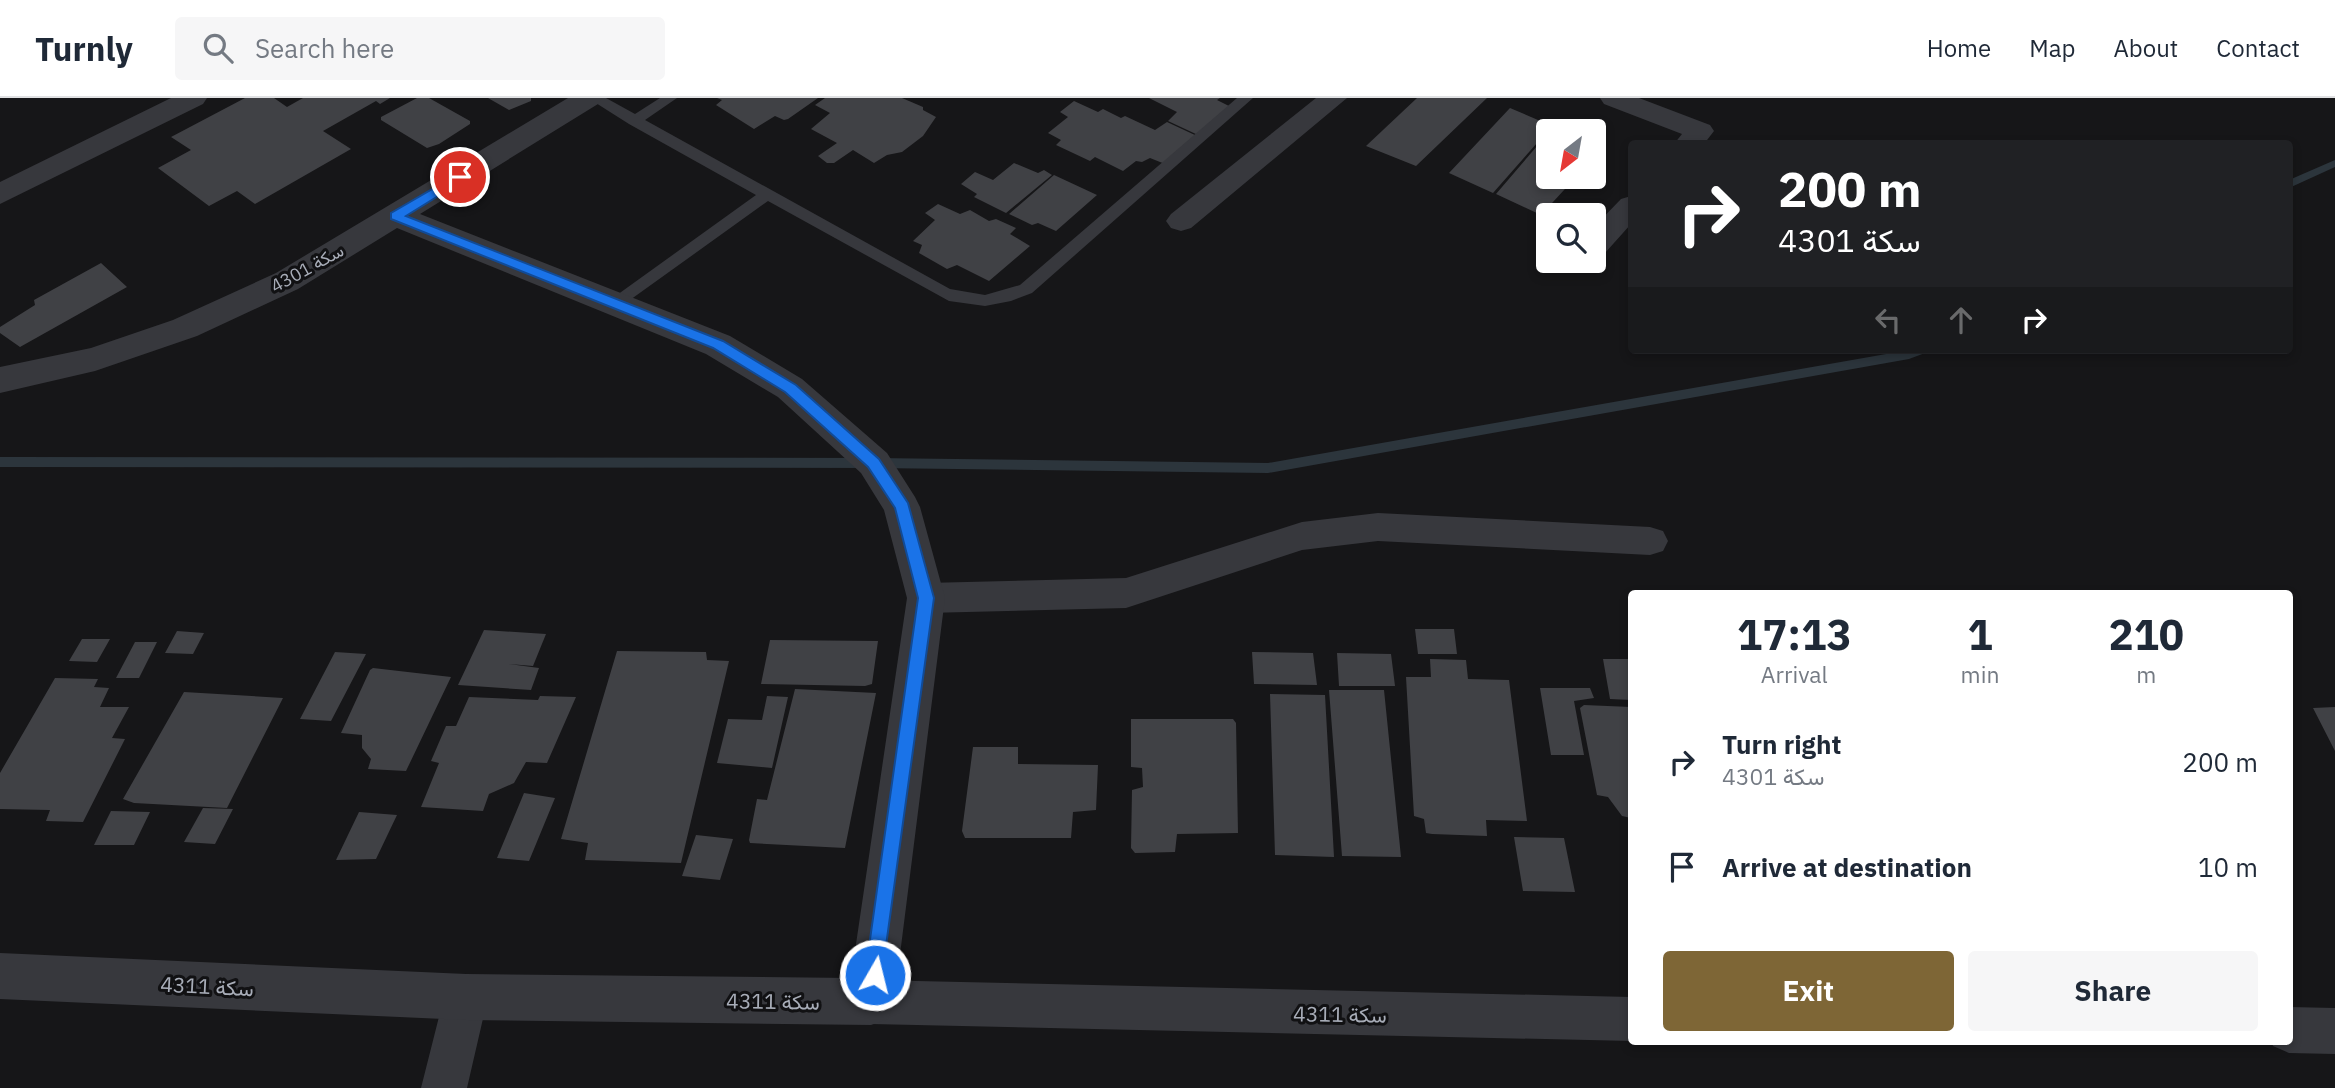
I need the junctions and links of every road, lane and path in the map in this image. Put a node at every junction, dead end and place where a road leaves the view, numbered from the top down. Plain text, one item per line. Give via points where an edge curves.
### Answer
1 (193, 98) edge
2 (588, 98) edge
3 (595, 98) edge
4 (670, 98) edge
5 (1246, 98) edge
6 (1333, 98) edge
7 (1614, 98) edge
8 (634, 121) junction
9 (1692, 140) edge
10 (0, 194) edge
11 (766, 195) junction
12 (1628, 209) edge
13 (395, 216) junction
14 (1181, 221) dead end
15 (1606, 233) edge
16 (616, 304) junction
17 (0, 380) edge
18 (1650, 541) dead end
19 (926, 598) junction
20 (0, 976) edge
21 (466, 998) junction
22 (871, 1002) junction
23 (1628, 1019) edge
24 (2293, 1030) edge
25 (2335, 1031) edge
26 (444, 1088) edge

1 - 10 street
2 - 13 street, سكة 4301
3 - 8 lane
4 - 8 lane
5 - 11 lane via 1026,289 1007,299 963,301 944,293
6 - 14 street
7 - 9 street via 1700,131
8 - 11 lane
11 - 16 lane
12 - 15 street
13 - 16 street
13 - 17 street, سكة 4301 via 287,281 185,328 95,359
16 - 19 street via 718,345 790,388 874,463 902,507
18 - 19 street via 1378,527 1302,536 1126,593
19 - 22 street
20 - 21 street, سكة 4311
21 - 22 street, سكة 4311
21 - 26 street
22 - 23 street, سكة 4311
24 - 25 street

